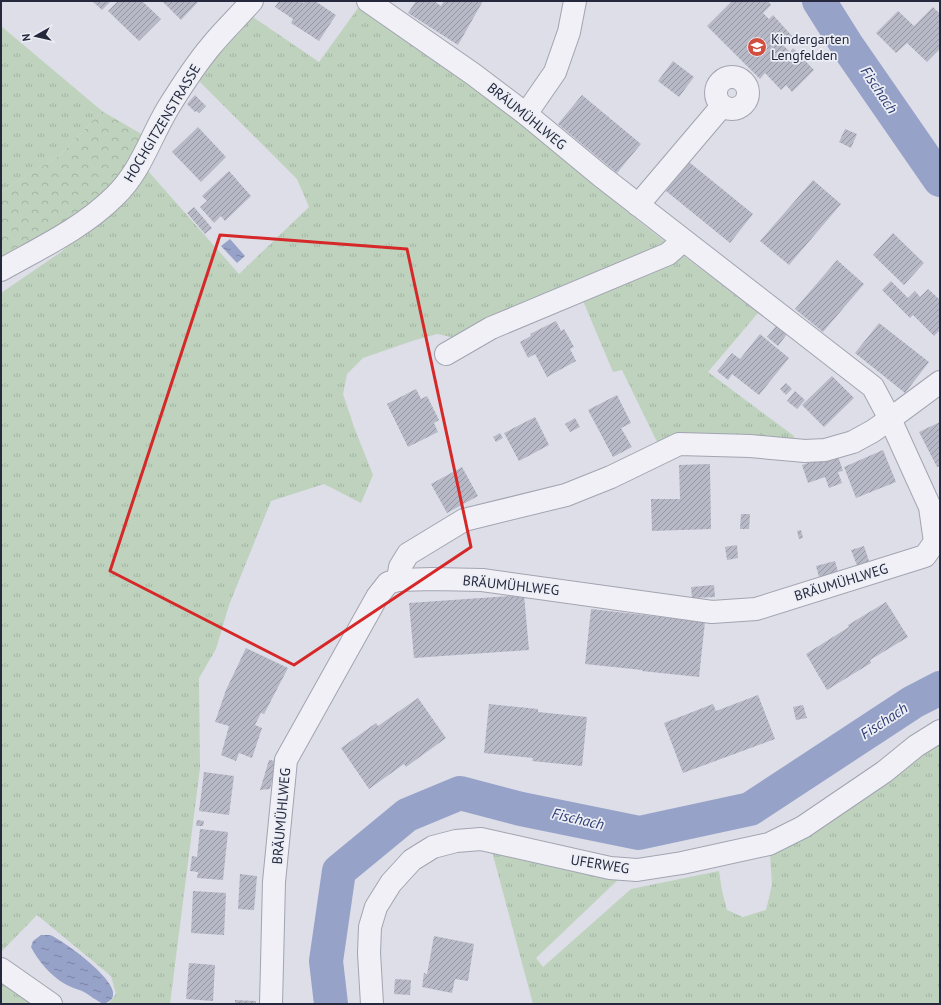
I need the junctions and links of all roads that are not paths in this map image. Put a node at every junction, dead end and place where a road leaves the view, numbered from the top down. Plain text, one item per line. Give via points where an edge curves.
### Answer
1 (252, 1) edge
2 (368, 1) edge
3 (575, 1) edge
4 (722, 106) dead end
5 (526, 114) junction
6 (638, 205) junction
7 (680, 238) junction
8 (1, 270) edge
9 (446, 354) dead end
10 (940, 382) edge
11 (890, 419) junction
12 (398, 580) junction
13 (940, 731) edge
14 (1, 969) edge
15 (52, 1004) edge
16 (271, 1004) edge
17 (372, 1004) edge

1 - 8 street, HOCHGITZENSTRASSE via 211,46 184,82 161,120 146,153 131,178 116,196 85,222
2 - 5 street, BRÄUMÜHLWEG
3 - 5 street via 569,32 555,72
4 - 6 street
5 - 6 street, BRÄUMÜHLWEG
6 - 7 street, BRÄUMÜHLWEG
7 - 9 street via 677,246 668,254 491,328
7 - 11 street, BRÄUMÜHLWEG via 874,388
10 - 11 street
11 - 12 street via 853,442 825,450 679,444 566,496 464,520 408,554 400,568
11 - 12 street, BRÄUMÜHLWEG via 930,507 935,542 925,556 756,609 712,612 482,580
12 - 16 street, BRÄUMÜHLWEG via 388,583 377,597 286,760 274,882
13 - 17 street, UFERWEG via 803,827 769,844 637,870 610,868 481,839 456,841 433,847 412,860 391,882 376,907 370,927
14 - 15 street

